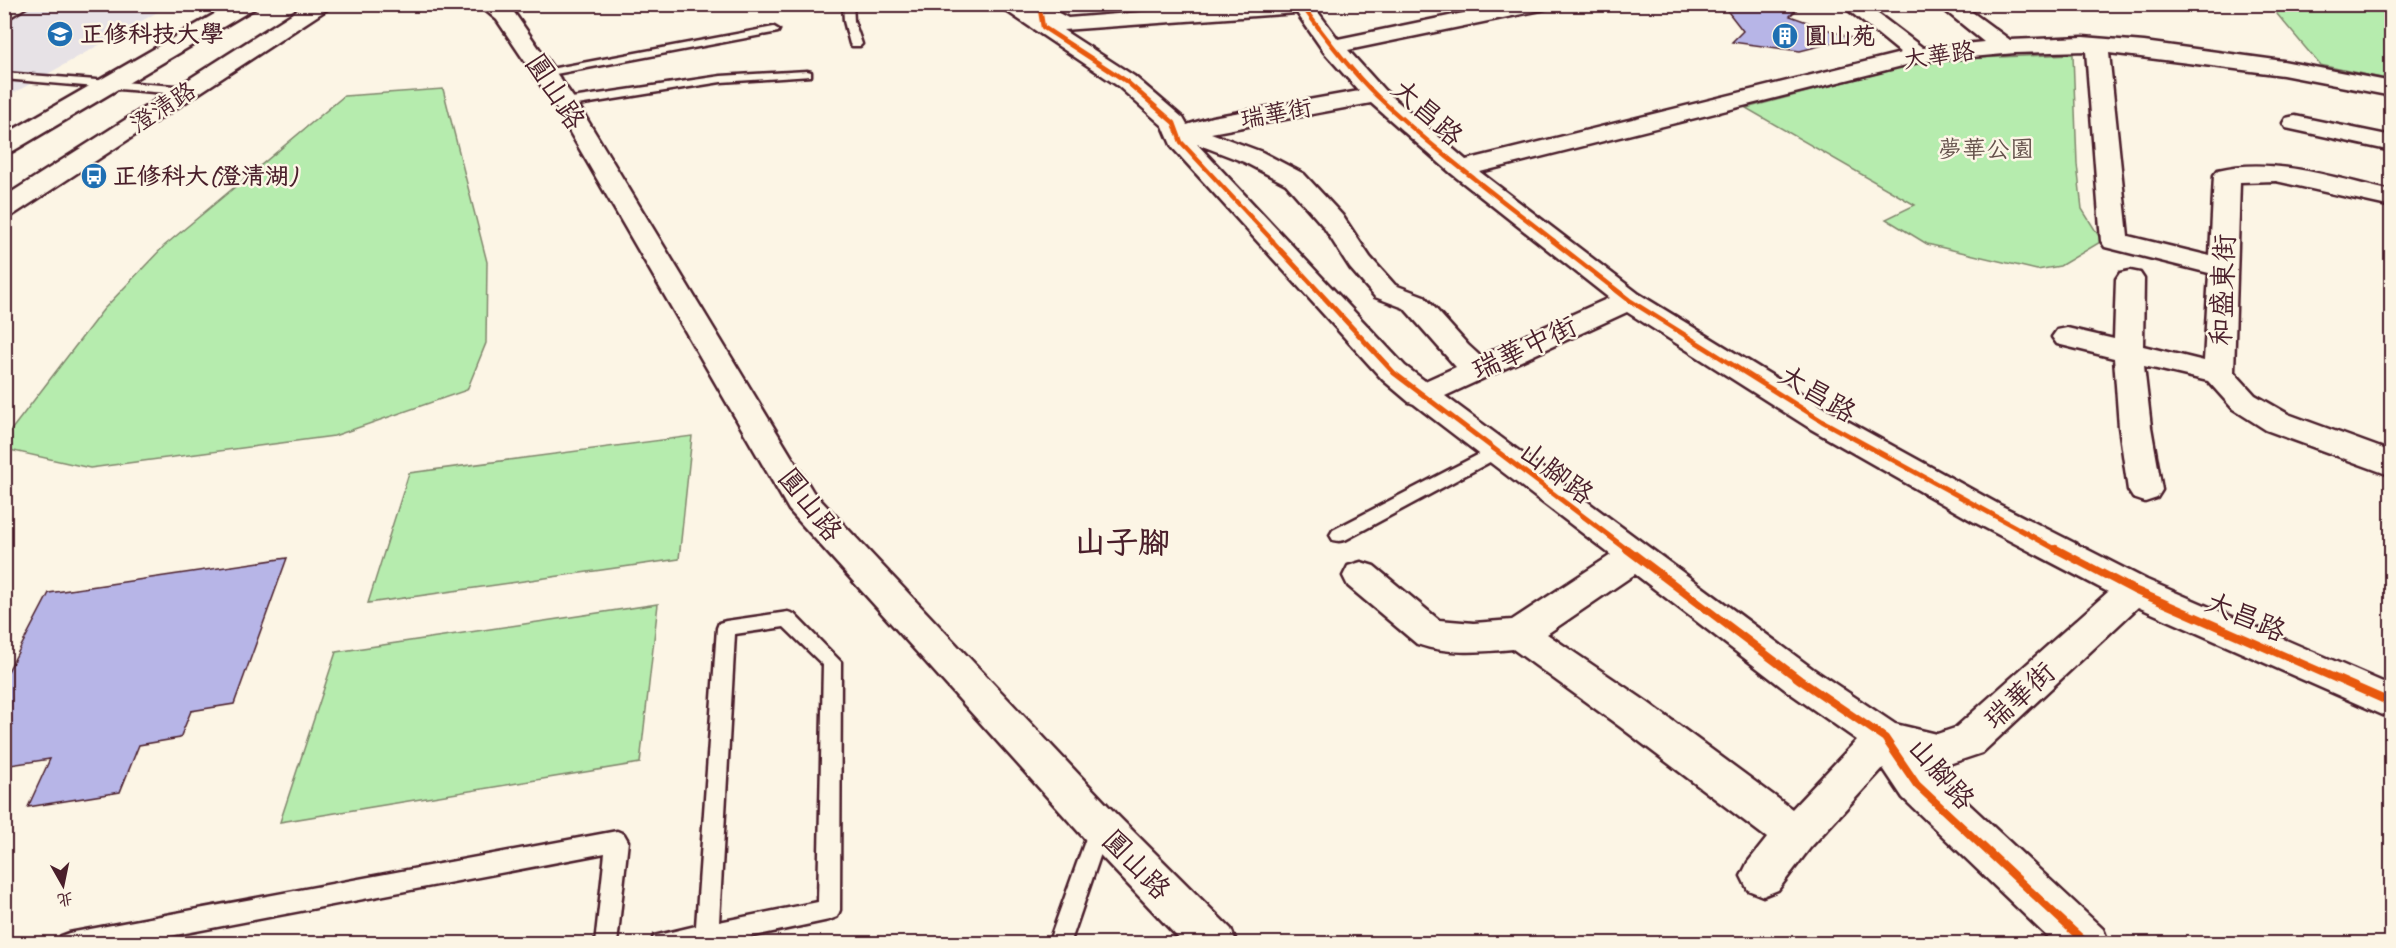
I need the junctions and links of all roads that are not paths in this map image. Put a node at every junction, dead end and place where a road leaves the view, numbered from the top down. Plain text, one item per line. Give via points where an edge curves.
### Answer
1 (26, 4) edge
2 (248, 4) edge
3 (322, 4) edge
4 (488, 4) edge
5 (848, 4) edge
6 (1006, 4) edge
7 (1541, 4) edge
8 (1851, 4) edge
9 (1947, 4) edge
10 (1301, 5) edge
11 (1041, 15) edge
12 (4, 18) edge
13 (774, 30) dead end
14 (856, 44) dead end
15 (2097, 45) junction
16 (1332, 47) junction
17 (2005, 47) junction
18 (1918, 55) junction
19 (545, 73) junction
20 (807, 74) dead end
21 (4, 76) edge
22 (110, 84) junction
23 (2391, 89) edge
24 (188, 91) junction
25 (1376, 95) junction
26 (565, 103) junction
27 (2295, 123) dead end
28 (1185, 138) junction
29 (2391, 144) edge
30 (4, 146) edge
31 (1461, 169) junction
32 (2391, 199) edge
33 (4, 209) edge
34 (2223, 268) junction
35 (2130, 279) dead end
36 (1629, 300) junction
37 (2067, 337) dead end
38 (2128, 352) junction
39 (1477, 369) junction
40 (2219, 374) junction
41 (1420, 395) junction
42 (1495, 452) junction
43 (2391, 465) edge
44 (2145, 490) dead end
45 (1339, 535) dead end
46 (1635, 557) junction
47 (1361, 576) dead end
48 (2134, 590) junction
49 (1520, 634) junction
50 (2391, 703) edge
51 (1885, 738) junction
52 (1100, 826) junction
53 (1795, 835) junction
54 (1763, 876) dead end
55 (707, 934) junction
56 (734, 936) edge
57 (102, 940) edge
58 (69, 944) edge
59 (606, 944) edge
60 (662, 944) edge
61 (1059, 944) edge
62 (1215, 944) edge
63 (2087, 944) edge

1 - 12 lane
2 - 22 street, 澄清路
3 - 24 street, 澄清路
4 - 19 street, 圓山路 via 505,16
5 - 14 lane
6 - 11 street, 山腳路
7 - 16 street
8 - 18 street
9 - 17 street
10 - 11 street via 1068,25
10 - 16 street, 大昌路
11 - 28 street, 山腳路 via 1126,81 1174,123
13 - 19 lane
15 - 17 street, 大華路
15 - 23 street, 大華路 via 2283,68
15 - 34 street via 2115,241
16 - 25 street, 大昌路
17 - 18 street, 大華路
18 - 31 street, 大華路
19 - 26 street, 圓山路
20 - 26 lane via 721,79
21 - 22 lane
22 - 24 lane
22 - 30 street, 澄清路
24 - 33 street, 澄清路
25 - 28 street, 瑞華街 via 1212,124
25 - 31 street, 大昌路
26 - 52 street, 圓山路 via 801,501
27 - 29 street
28 - 39 street via 1253,157 1295,179 1333,221 1385,291 1414,302
28 - 41 street, 山腳路 via 1394,373
31 - 36 street, 大昌路
32 - 34 street, 和盛東街 via 2276,173 2227,175
34 - 40 street, 和盛東街
35 - 38 street
36 - 39 street, 瑞華中街
36 - 48 street, 大昌路 via 1822,421
37 - 38 street
38 - 40 street
38 - 44 street
39 - 41 street, 瑞華中街
40 - 43 street, 和盛東街 via 2244,402 2277,422
41 - 42 street, 山腳路
42 - 45 lane
42 - 46 street, 山腳路
46 - 49 street
46 - 51 street, 山腳路
47 - 49 street via 1430,634 1474,638
48 - 50 street, 大昌路
48 - 51 street, 瑞華街 via 1968,741 1937,751
49 - 53 street
51 - 53 street
51 - 63 street, 山腳路 via 1917,785
52 - 61 lane
52 - 62 street, 圓山路
53 - 54 street
55 - 56 lane
55 - 56 lane via 726,628 788,619 832,662 829,910
55 - 60 lane
57 - 58 lane
57 - 59 lane via 617,841

